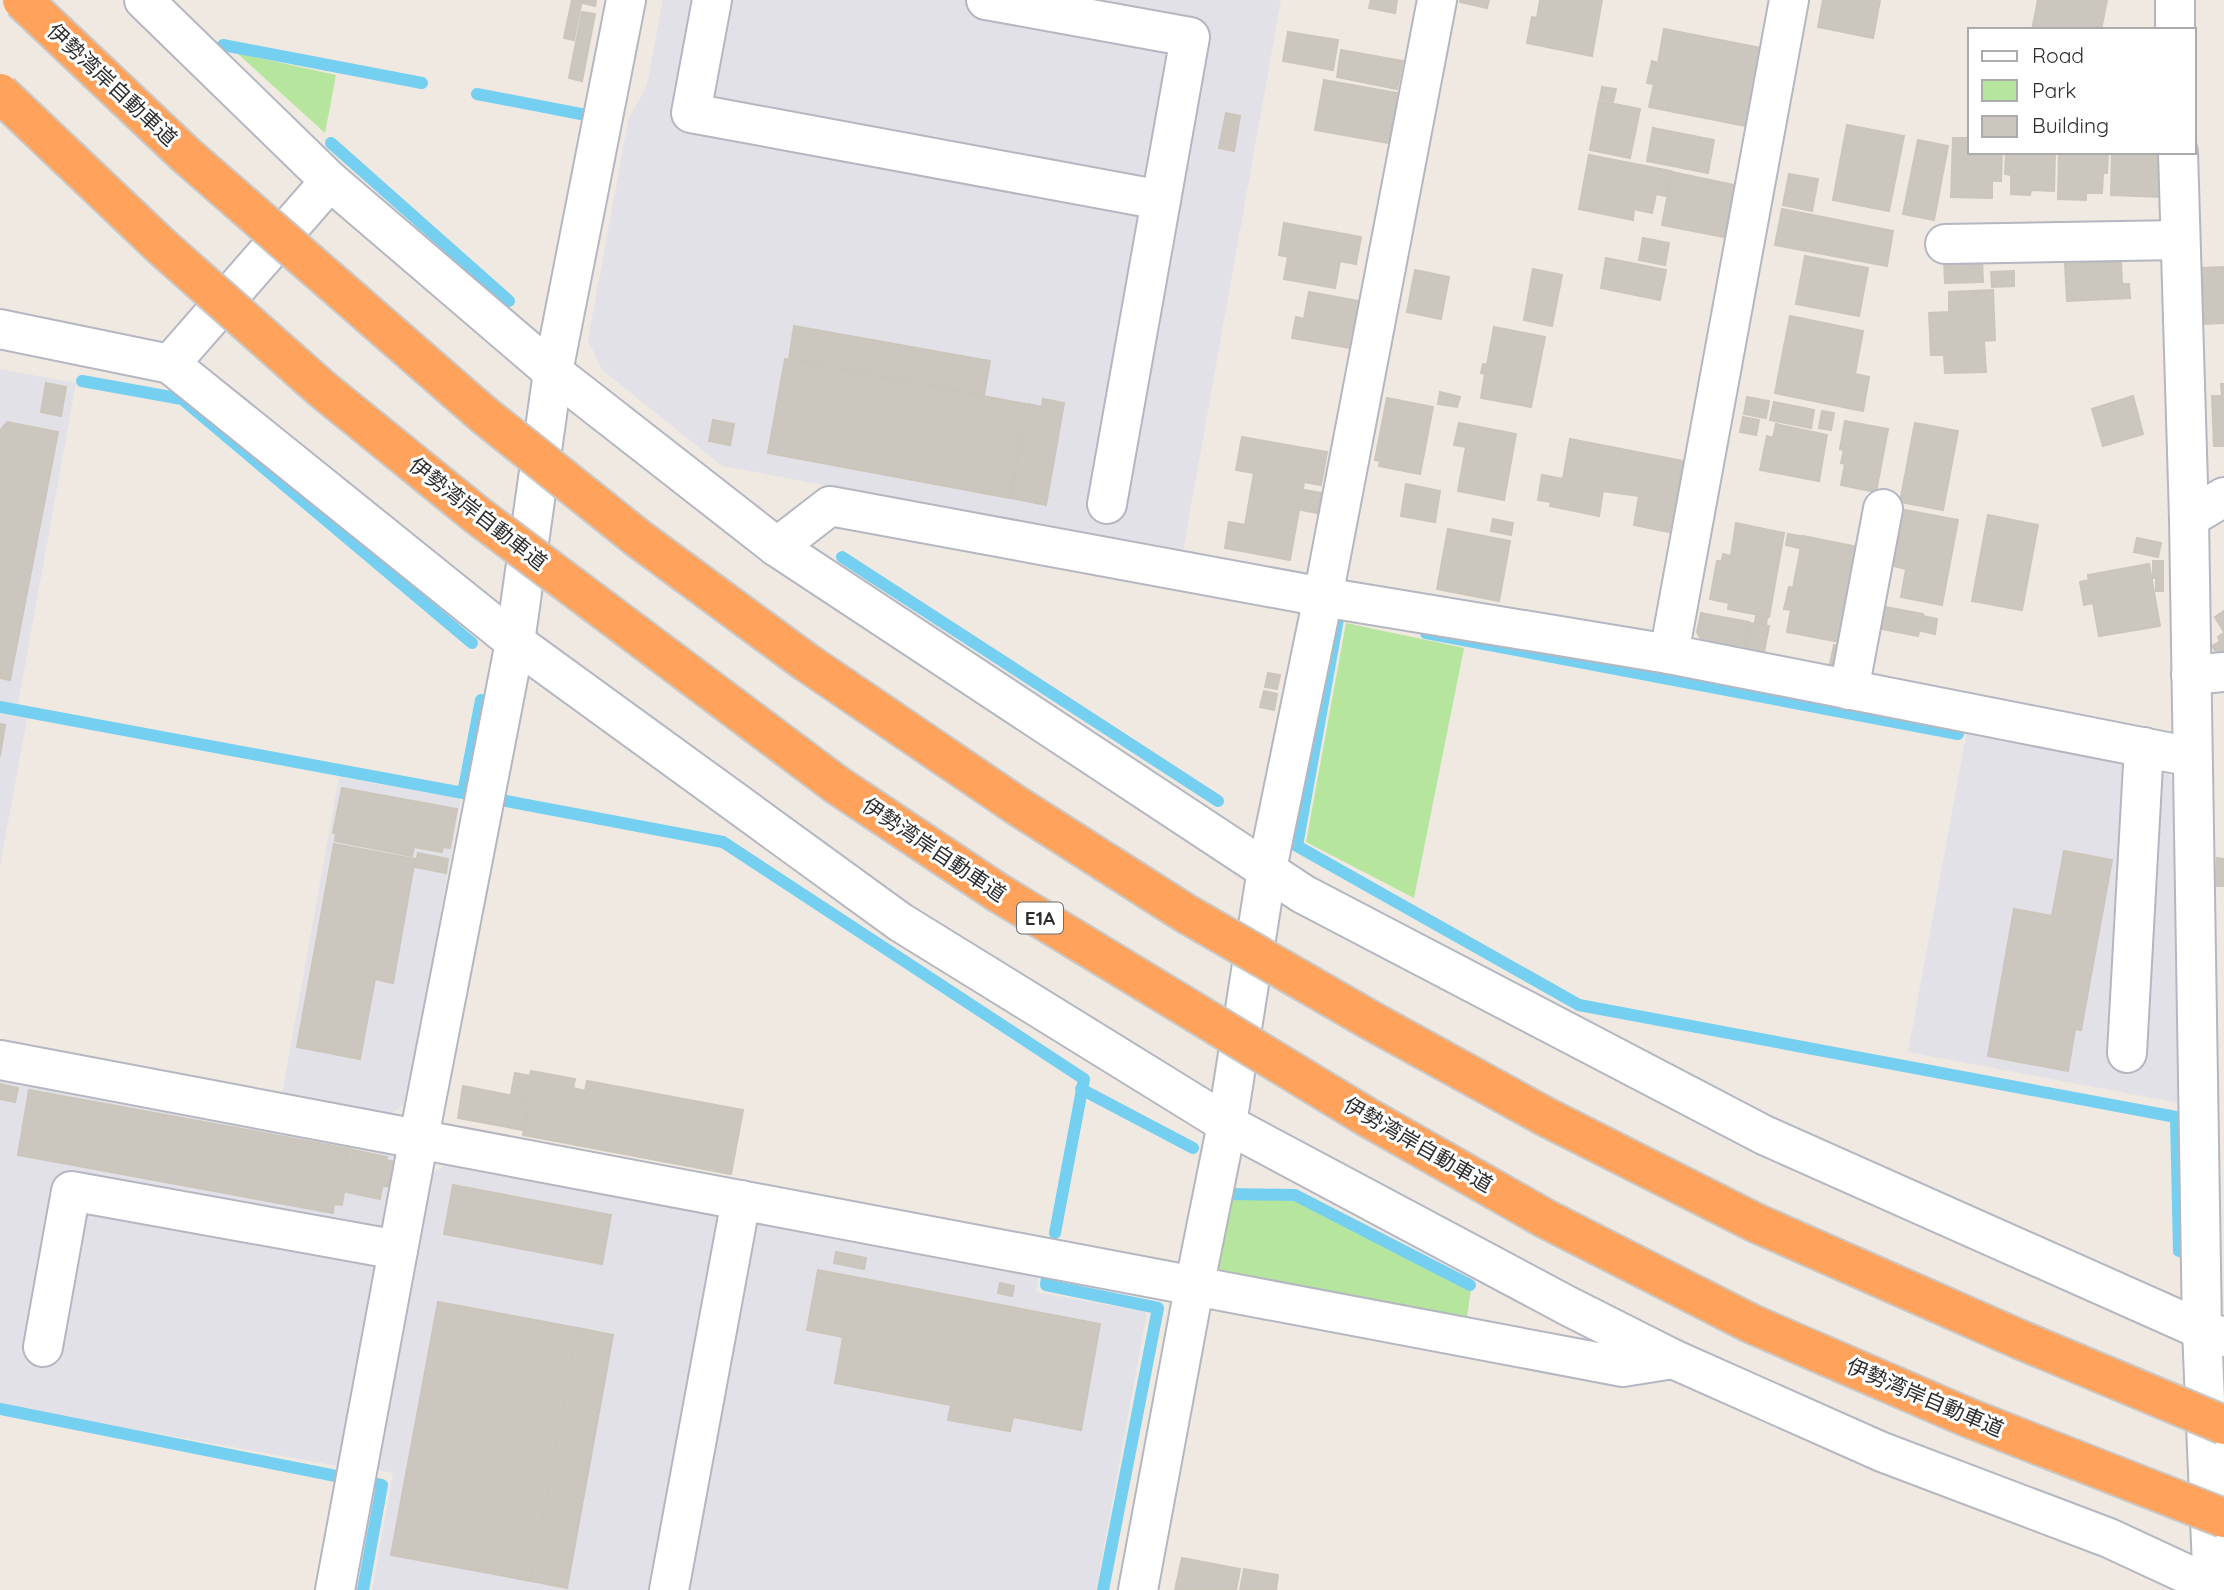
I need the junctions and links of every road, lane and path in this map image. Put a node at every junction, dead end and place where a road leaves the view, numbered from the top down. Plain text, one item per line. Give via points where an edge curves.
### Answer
1 (22, 0) edge
2 (144, 0) edge
3 (626, 0) edge
4 (712, 0) edge
5 (986, 0) edge
6 (1437, 0) edge
7 (1789, 0) edge
8 (2175, 0) edge
9 (2175, 28) edge
10 (0, 93) edge
11 (2178, 154) edge
12 (330, 181) junction
13 (1161, 200) junction
14 (2180, 240) junction
15 (1945, 244) dead end
16 (0, 329) edge
17 (170, 364) junction
18 (553, 372) junction
19 (2224, 496) edge
20 (1107, 504) dead end
21 (1883, 509) dead end
22 (2189, 518) junction
23 (778, 547) junction
24 (1323, 597) junction
25 (515, 642) junction
26 (1669, 654) junction
27 (2207, 673) edge
28 (1849, 690) junction
29 (2144, 747) junction
30 (2192, 757) junction
31 (2208, 836) edge
32 (1267, 869) junction
33 (2127, 1053) dead end
34 (0, 1060) edge
35 (2211, 1098) edge
36 (1227, 1124) junction
37 (419, 1137) junction
38 (741, 1200) junction
39 (398, 1250) junction
40 (1194, 1287) junction
41 (2213, 1334) edge
42 (43, 1347) dead end
43 (1673, 1359) junction
44 (2224, 1424) edge
45 (2224, 1518) edge
46 (2216, 1589) edge
47 (335, 1590) edge
48 (669, 1590) edge
49 (1138, 1590) edge

1 - 44 highway, 伊勢湾岸自動車道, bridge via 187,156 484,415 639,539 806,662 1027,812 1185,913 1546,1117 1756,1223
2 - 12 street
3 - 18 street
4 - 13 street via 691,113
5 - 13 street via 1190,37
6 - 24 street
7 - 26 street
8 - 9 street
10 - 45 highway, 伊勢湾岸自動車道 / E1A, bridge via 322,390 477,515 836,785 997,892 1367,1117 1546,1219 1752,1324 1969,1418
11 - 14 street
12 - 17 street
12 - 18 street
13 - 20 street
14 - 15 street
14 - 22 street
16 - 17 street
17 - 25 street
18 - 23 street
18 - 25 street
19 - 22 street
21 - 28 street
22 - 27 street
23 - 24 street via 830,506
23 - 32 street
24 - 26 street
24 - 32 street
25 - 36 street via 900,922
25 - 37 street
26 - 28 street
27 - 30 street
28 - 29 street
29 - 30 street
29 - 33 street
30 - 31 street
31 - 35 street
32 - 36 street
32 - 41 street via 1304,894 1764,1135
34 - 37 street
35 - 41 street
36 - 40 street
36 - 43 street
37 - 38 street
37 - 39 street
38 - 40 street
38 - 48 street
39 - 42 street via 71,1191
39 - 47 street
40 - 43 street via 1623,1367
40 - 49 street
41 - 46 street
43 - 46 street via 1882,1452 2109,1538

